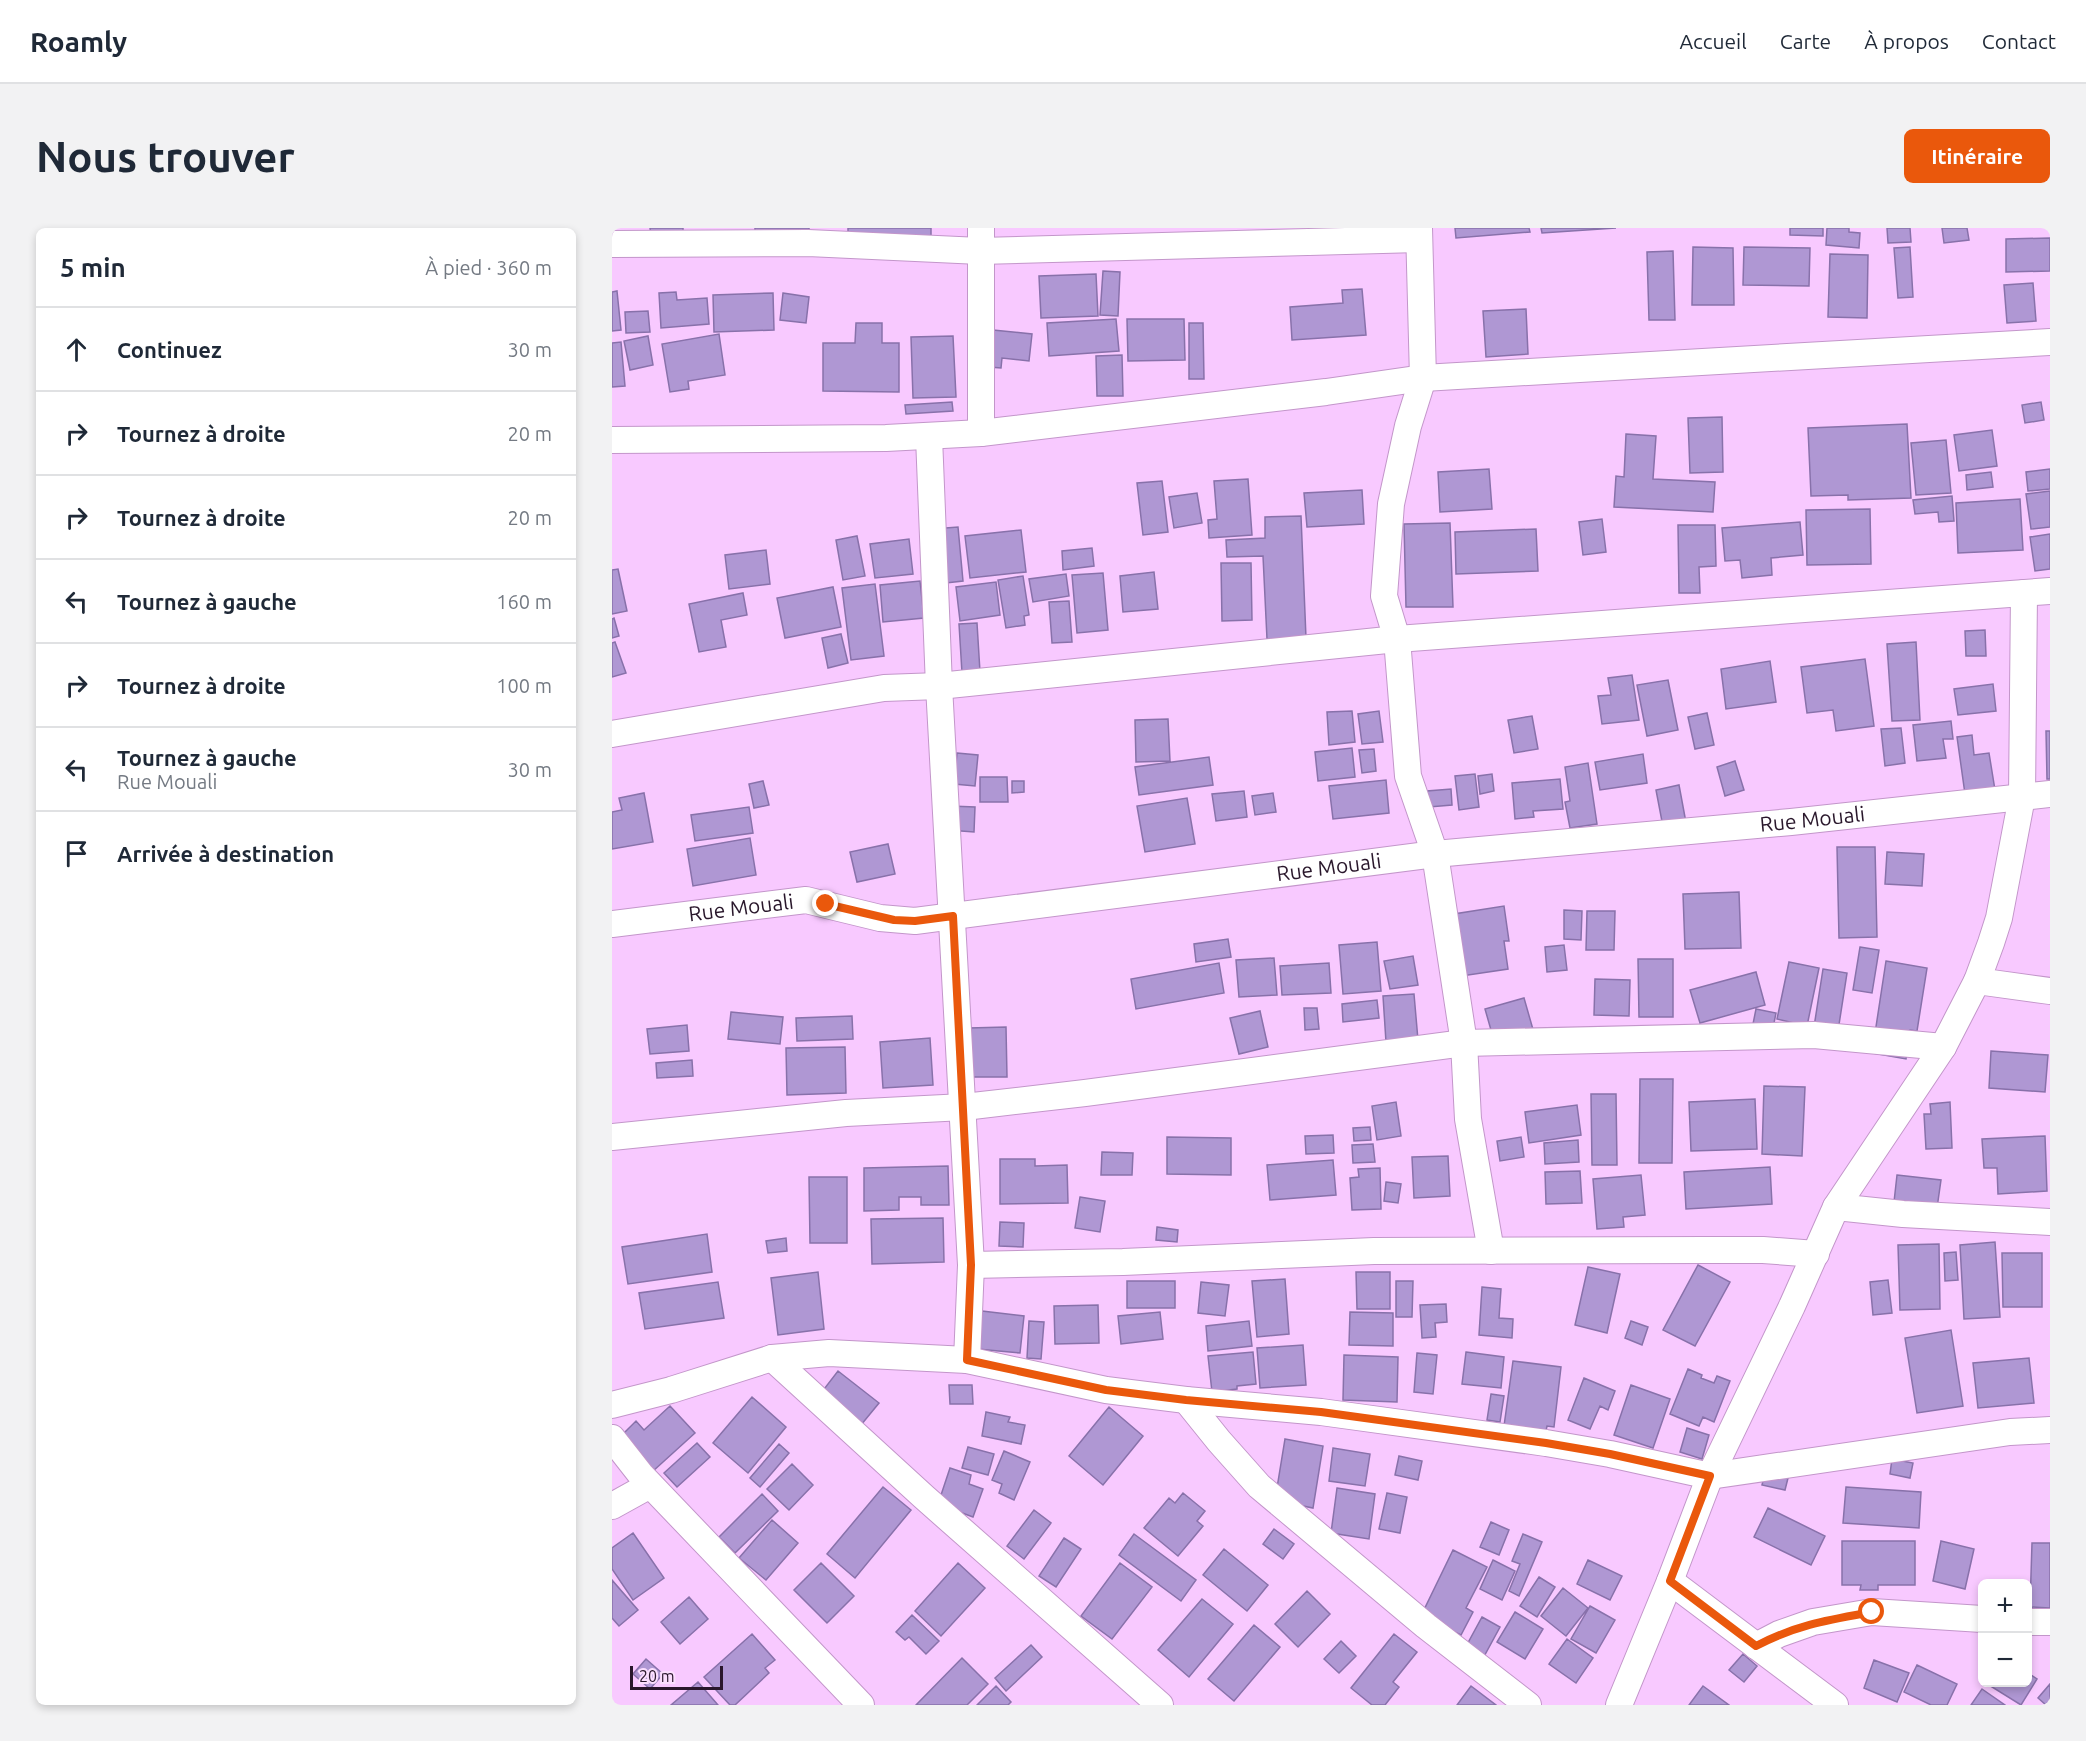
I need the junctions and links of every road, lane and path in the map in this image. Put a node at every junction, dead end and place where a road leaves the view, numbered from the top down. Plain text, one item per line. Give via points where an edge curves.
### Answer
1 (1419, 234) edge
2 (981, 239) edge
3 (612, 244) edge
4 (2050, 342) edge
5 (1423, 378) junction
6 (981, 433) junction
7 (929, 437) junction
8 (612, 440) edge
9 (2050, 591) edge
10 (2024, 593) junction
11 (1397, 639) junction
12 (939, 686) junction
13 (612, 734) edge
14 (2050, 794) edge
15 (2022, 797) junction
16 (1435, 854) junction
17 (953, 916) junction
18 (612, 924) edge
19 (1977, 981) junction
20 (2050, 991) edge
21 (1464, 1042) junction
22 (1942, 1047) junction
23 (964, 1107) junction
24 (612, 1137) edge
25 (1836, 1207) junction
26 (2050, 1222) edge
27 (1491, 1251) junction
28 (1816, 1254) junction
29 (971, 1265) junction
30 (771, 1358) junction
31 (967, 1360) junction
32 (1186, 1400) junction
33 (612, 1404) edge
34 (2050, 1430) edge
35 (612, 1438) edge
36 (1710, 1476) junction
37 (650, 1485) junction
38 (612, 1506) edge
39 (1670, 1581) junction
40 (1978, 1619) edge
41 (2032, 1622) edge
42 (2050, 1622) edge
43 (1756, 1646) junction
44 (861, 1705) edge
45 (1160, 1705) edge
46 (1528, 1705) edge
47 (1619, 1705) edge
48 (1835, 1705) edge

1 - 2 street
1 - 5 street
2 - 3 street
2 - 6 street
4 - 5 street
5 - 6 street
5 - 11 street via 1391,504 1384,596
6 - 7 street
7 - 8 street
7 - 12 street
9 - 10 street
10 - 11 street
10 - 15 street
11 - 12 street
11 - 16 street via 1408,776
12 - 13 street via 884,688
12 - 17 street
14 - 15 street, Rue Mouali
15 - 16 street, Rue Mouali
15 - 19 street via 2000,918
16 - 17 street, Rue Mouali
16 - 21 street
17 - 18 street, Rue Mouali via 894,920 806,900
17 - 23 street
19 - 20 street
19 - 22 street
21 - 22 street via 1814,1035
21 - 23 street
21 - 27 street via 1468,1119
22 - 25 street
23 - 24 street via 846,1113
23 - 29 street
25 - 26 street
25 - 28 street
27 - 28 street via 1763,1250
27 - 29 street via 1374,1251
28 - 36 street
29 - 31 street
30 - 31 street via 829,1353
30 - 33 street
30 - 45 street
31 - 32 street via 1106,1390
32 - 36 street via 1321,1412 1546,1443
32 - 46 street via 1258,1486
34 - 36 street via 2010,1432
35 - 37 street
36 - 39 street
37 - 38 street
37 - 44 street
39 - 43 street
39 - 47 street
40 - 43 street via 1872,1612 1813,1622
41 - 42 street
43 - 48 street

